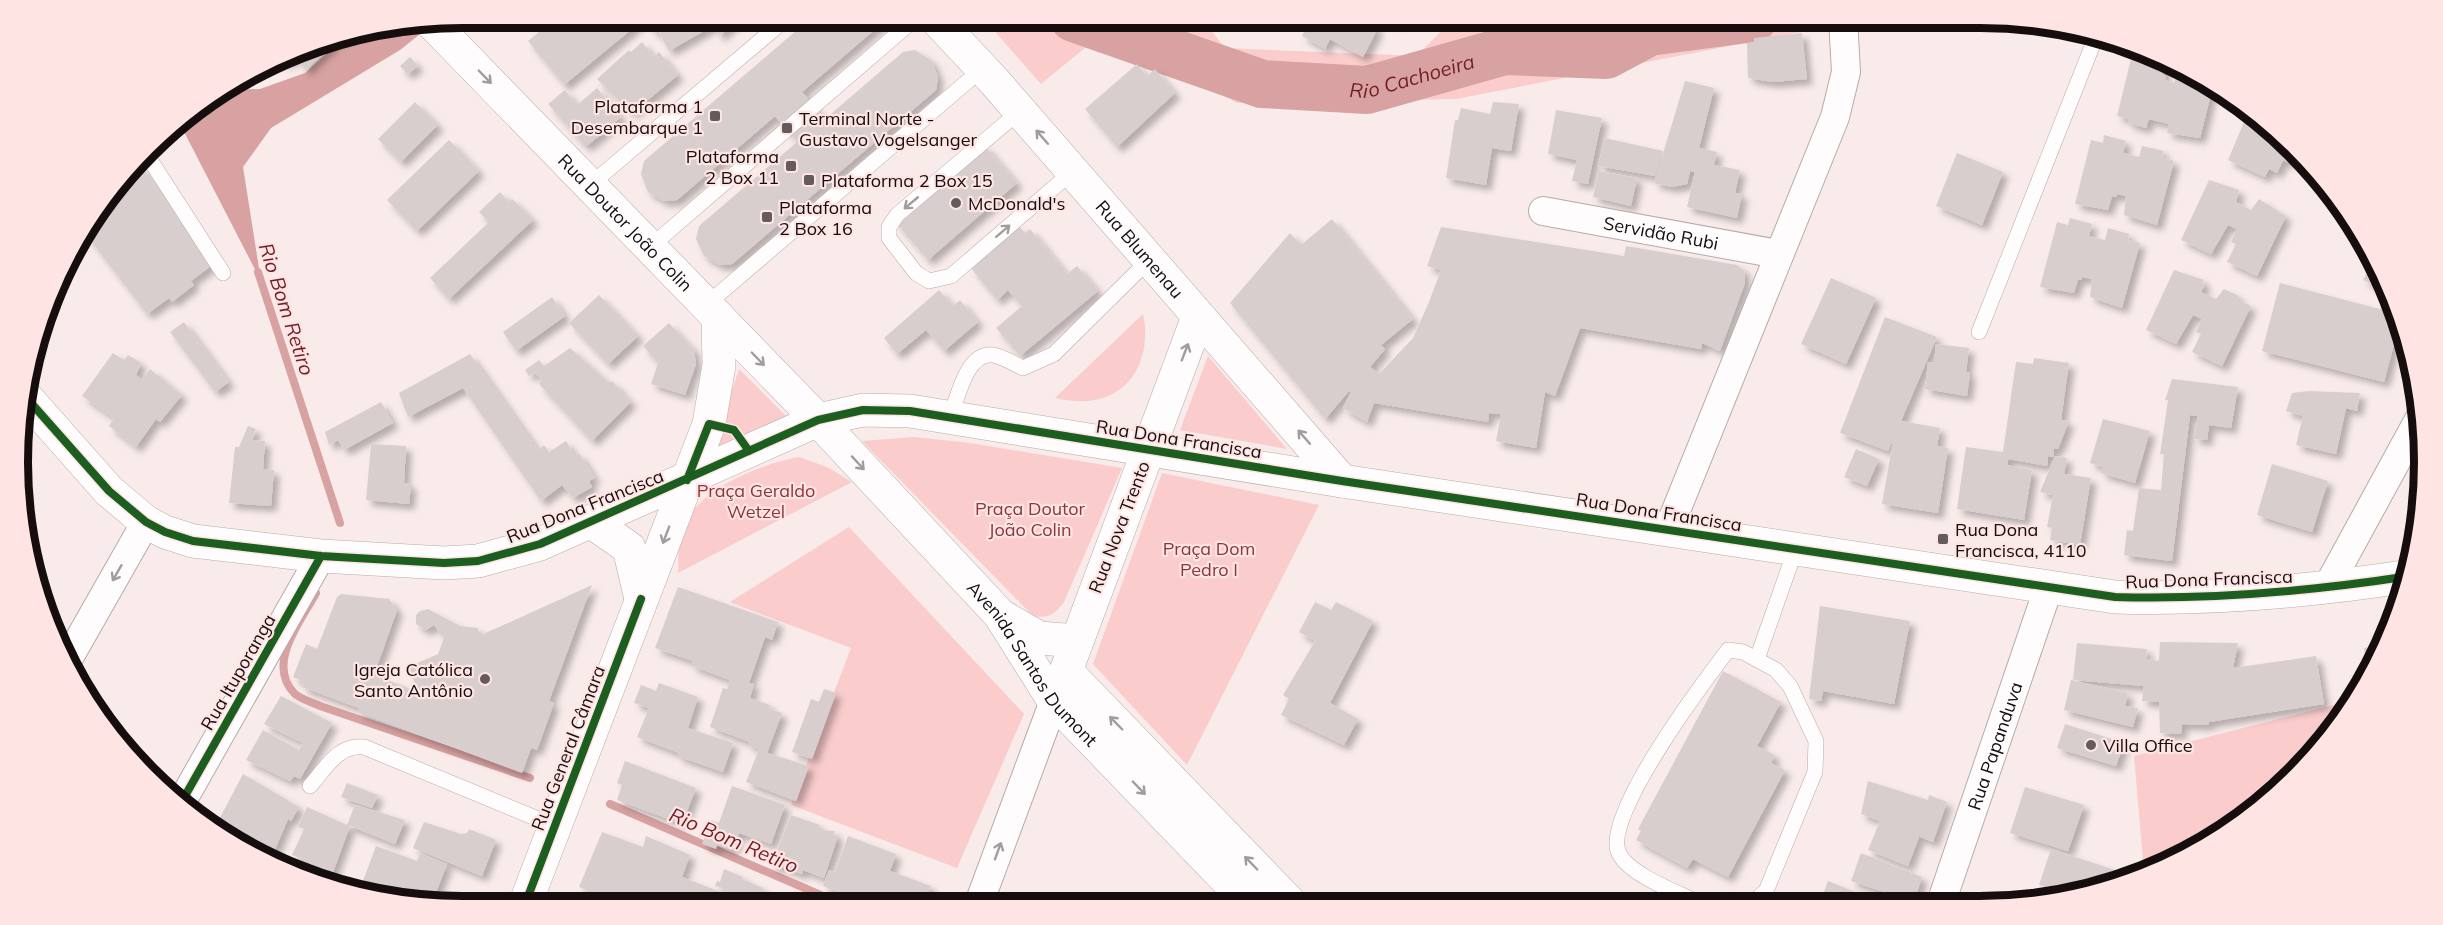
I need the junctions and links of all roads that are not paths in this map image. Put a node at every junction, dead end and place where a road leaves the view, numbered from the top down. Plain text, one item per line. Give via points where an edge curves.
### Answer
1 (775, 28) edge
2 (904, 28) edge
3 (944, 28) edge
4 (1844, 28) edge
5 (438, 29) edge
6 (2093, 43) edge
7 (982, 69) junction
8 (1020, 111) junction
9 (151, 161) edge
10 (1072, 172) junction
11 (590, 185) junction
12 (1543, 211) dead end
13 (650, 247) junction
14 (1778, 254) junction
15 (1149, 260) junction
16 (223, 273) dead end
17 (712, 311) junction
18 (1198, 316) junction
19 (1979, 333) dead end
20 (32, 404) edge
21 (950, 417) junction
22 (818, 420) junction
23 (2414, 430) edge
24 (1149, 450) junction
25 (687, 480) junction
26 (1342, 481) junction
27 (146, 522) junction
28 (593, 522) junction
29 (1670, 528) junction
30 (1796, 548) junction
31 (321, 556) junction
32 (2399, 578) edge
33 (2327, 588) junction
34 (2048, 589) junction
35 (641, 599) junction
36 (1000, 615) junction
37 (72, 652) edge
38 (1071, 656) junction
39 (1757, 659) junction
40 (1054, 701) junction
41 (310, 786) dead end
42 (185, 796) edge
43 (555, 826) junction
44 (528, 896) edge
45 (982, 896) edge
46 (1242, 896) edge
47 (1284, 896) edge
48 (1685, 896) edge
49 (1760, 896) edge
50 (1943, 896) edge

1 - 11 lane
2 - 13 lane
3 - 7 main road, Rua Blumenau
4 - 14 street via 1843,93
5 -> 11 main road, Rua Doutor João Colin
6 - 19 lane
7 - 8 main road, Rua Blumenau
7 - 17 lane
10 -> 8 main road, Rua Blumenau
8 -> 10 lane via 893,221 888,238 916,273 929,281 951,276
9 - 16 lane
10 - 15 main road, Rua Blumenau
11 - 13 main road, Rua Doutor João Colin
12 - 14 street, Servidão Rubi
13 - 17 main road, Rua Doutor João Colin
14 - 29 street
15 - 18 main road, Rua Blumenau
15 - 21 lane via 1054,354 1023,368 994,354 983,355 972,364
17 -> 22 main road, Rua Doutor João Colin
17 - 25 main road, Rua General Câmara via 719,365 715,399
24 -> 18 main road, Rua Nova Trento
26 -> 18 main road, Rua Blumenau
20 - 27 main road, Rua Dona Francisca via 109,490
21 - 22 main road, Rua Dona Francisca via 863,410
21 - 24 main road, Rua Dona Francisca
22 - 25 main road, Rua Dona Francisca
22 -> 36 main road, Avenida Santos Dumont
23 - 33 street
24 - 26 main road, Rua Dona Francisca
24 - 38 main road, Rua Nova Trento
25 - 28 main road, Rua Dona Francisca
25 -> 35 main road, Rua General Câmara
26 - 29 main road, Rua Dona Francisca
27 - 31 main road, Rua Dona Francisca via 193,541
27 -> 37 street
28 - 31 main road, Rua Dona Francisca via 540,544 478,561 444,563
28 - 35 main road via 628,548
29 - 30 main road, Rua Dona Francisca
30 - 34 main road, Rua Dona Francisca
30 - 39 lane
31 - 42 street, Rua Ituporanga
32 - 33 main road, Rua Dona Francisca
33 - 34 main road, Rua Dona Francisca via 2159,598
34 - 50 street, Rua Papanduva
35 - 43 main road, Rua General Câmara
36 - 38 main road
36 - 40 main road, Avenida Santos Dumont
47 -> 38 main road, Avenida Santos Dumont
39 - 48 lane via 1728,650 1663,738 1618,827 1618,850 1629,867
39 - 49 lane via 1776,670 1790,686 1816,741 1815,772 1766,891
45 -> 40 street
40 -> 46 main road, Avenida Santos Dumont
41 - 43 lane via 339,752 351,745 364,747
43 - 44 main road, Rua General Câmara

